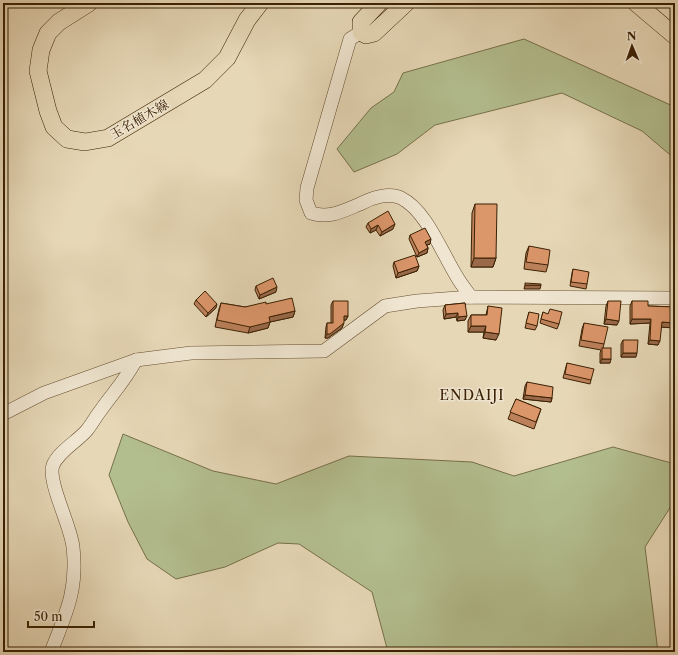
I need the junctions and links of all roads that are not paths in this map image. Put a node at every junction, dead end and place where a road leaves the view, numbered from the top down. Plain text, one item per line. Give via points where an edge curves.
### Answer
1 (89, 3) edge
2 (260, 3) edge
3 (379, 3) edge
4 (406, 3) edge
5 (636, 3) edge
6 (361, 32) junction
7 (675, 36) edge
8 (471, 297) junction
9 (675, 298) edge
10 (136, 360) junction
11 (3, 414) edge
12 (51, 652) edge

1 - 2 main road, 玉名植木線 via 59,22 48,33 41,50 38,71 54,127 67,139 86,142 108,138 206,80 227,58 247,20
3 - 6 main road via 361,22
4 - 6 main road via 374,33 366,35
5 - 7 main road
6 - 8 street via 350,39 339,71 307,188 306,200 311,213 319,216 331,215 374,197 401,198 415,208
8 - 9 street
8 - 10 street via 386,306 324,351 191,353
10 - 11 street via 44,393
10 - 12 street via 87,430 58,457 53,466 54,484 73,546 74,580 71,601

